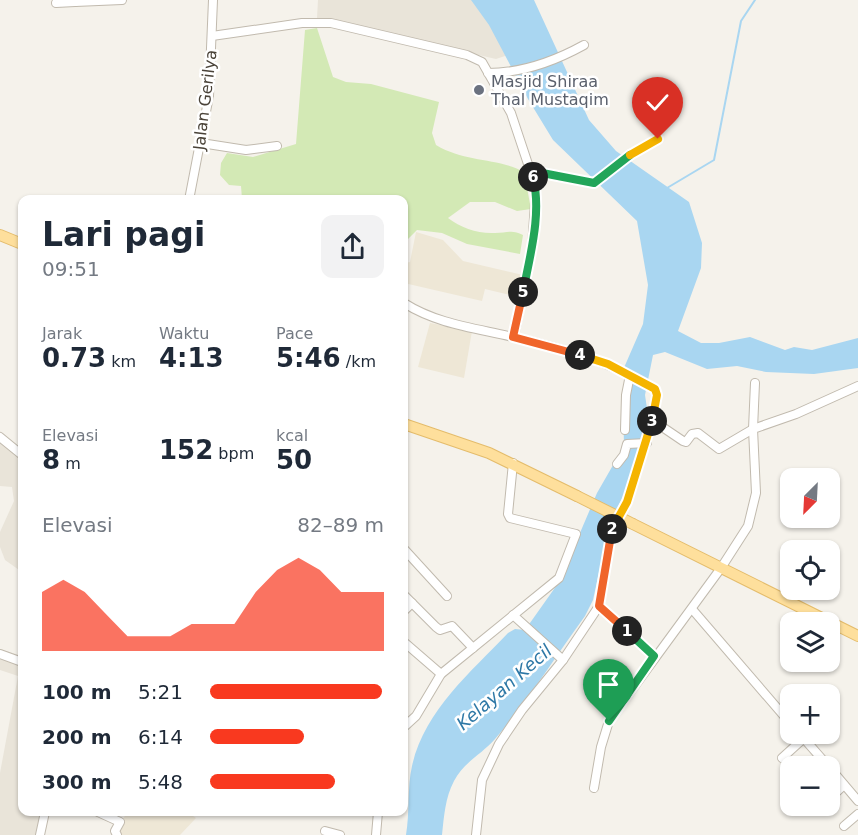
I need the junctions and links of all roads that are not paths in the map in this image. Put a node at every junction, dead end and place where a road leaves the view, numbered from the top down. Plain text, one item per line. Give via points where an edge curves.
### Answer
1 (122, 0) edge
2 (213, 0) edge
3 (75, 1) edge
4 (56, 3) dead end
5 (212, 36) junction
6 (584, 45) dead end
7 (488, 73) junction
8 (658, 139) dead end
9 (201, 143) junction
10 (277, 146) dead end
11 (532, 171) junction
12 (190, 195) edge
13 (0, 235) edge
14 (0, 242) edge
15 (18, 242) edge
16 (18, 249) edge
17 (408, 305) edge
18 (513, 337) junction
19 (631, 375) junction
20 (755, 383) dead end
21 (858, 386) edge
22 (652, 420) junction
23 (408, 425) edge
24 (753, 429) junction
25 (625, 430) dead end
26 (0, 437) edge
27 (646, 444) junction
28 (18, 452) edge
29 (513, 463) junction
30 (617, 464) dead end
31 (408, 553) edge
32 (721, 568) junction
33 (447, 596) dead end
34 (408, 599) edge
35 (412, 603) junction
36 (599, 606) junction
37 (408, 607) edge
38 (692, 609) junction
39 (513, 615) junction
40 (858, 636) edge
41 (408, 645) edge
42 (473, 648) junction
43 (0, 654) edge
44 (654, 656) junction
45 (562, 659) junction
46 (18, 661) edge
47 (441, 674) junction
48 (780, 711) edge
49 (408, 724) edge
50 (795, 744) edge
51 (808, 744) edge
52 (784, 756) edge
53 (817, 756) edge
54 (840, 781) edge
55 (844, 785) junction
56 (594, 788) dead end
57 (840, 789) edge
58 (858, 801) edge
59 (858, 814) edge
60 (44, 816) edge
61 (107, 816) edge
62 (378, 816) edge
63 (844, 826) dead end
64 (325, 831) dead end
65 (40, 835) edge
66 (117, 835) edge
67 (340, 835) edge
68 (376, 835) edge
69 (476, 835) edge

1 - 3 street
2 - 5 street, Jalan Gerilya
3 - 4 street
5 - 7 street via 302,23 331,23 467,55 479,60
5 - 9 street, Jalan Gerilya via 209,96
6 - 7 street via 556,59
7 - 11 street via 517,126
8 - 11 street via 590,183
9 - 10 street via 246,150
9 - 12 street, Jalan Gerilya
11 - 18 street via 537,198 532,247
13 - 15 main road
14 - 16 main road
17 - 18 street via 432,319
18 - 19 street via 586,357
19 - 22 street via 657,392
19 - 25 street
20 - 24 street
21 - 24 street
22 - 24 street via 683,441 698,433 719,449
22 - 27 street
23 - 29 main road
24 - 32 street via 756,501 748,526
26 - 28 street
27 - 30 street via 627,444
27 - 36 street via 627,502 611,530
29 - 32 main road, bridge
29 - 39 street via 510,518 576,535 558,578
31 - 33 street
32 - 38 street
32 - 40 main road
34 - 35 street
35 - 37 street
35 - 42 street via 440,630 452,626
36 - 44 street
36 - 45 street
38 - 44 street
38 - 48 street
39 - 42 street
39 - 45 street
41 - 47 street
42 - 47 street
43 - 46 street
44 - 56 street via 609,721
45 - 69 street via 512,724 483,775
47 - 49 street via 417,716
50 - 52 street
51 - 53 street
54 - 55 street
55 - 57 street
55 - 58 street
59 - 63 street
60 - 65 street
61 - 66 street via 120,822
62 - 68 street
64 - 67 street

